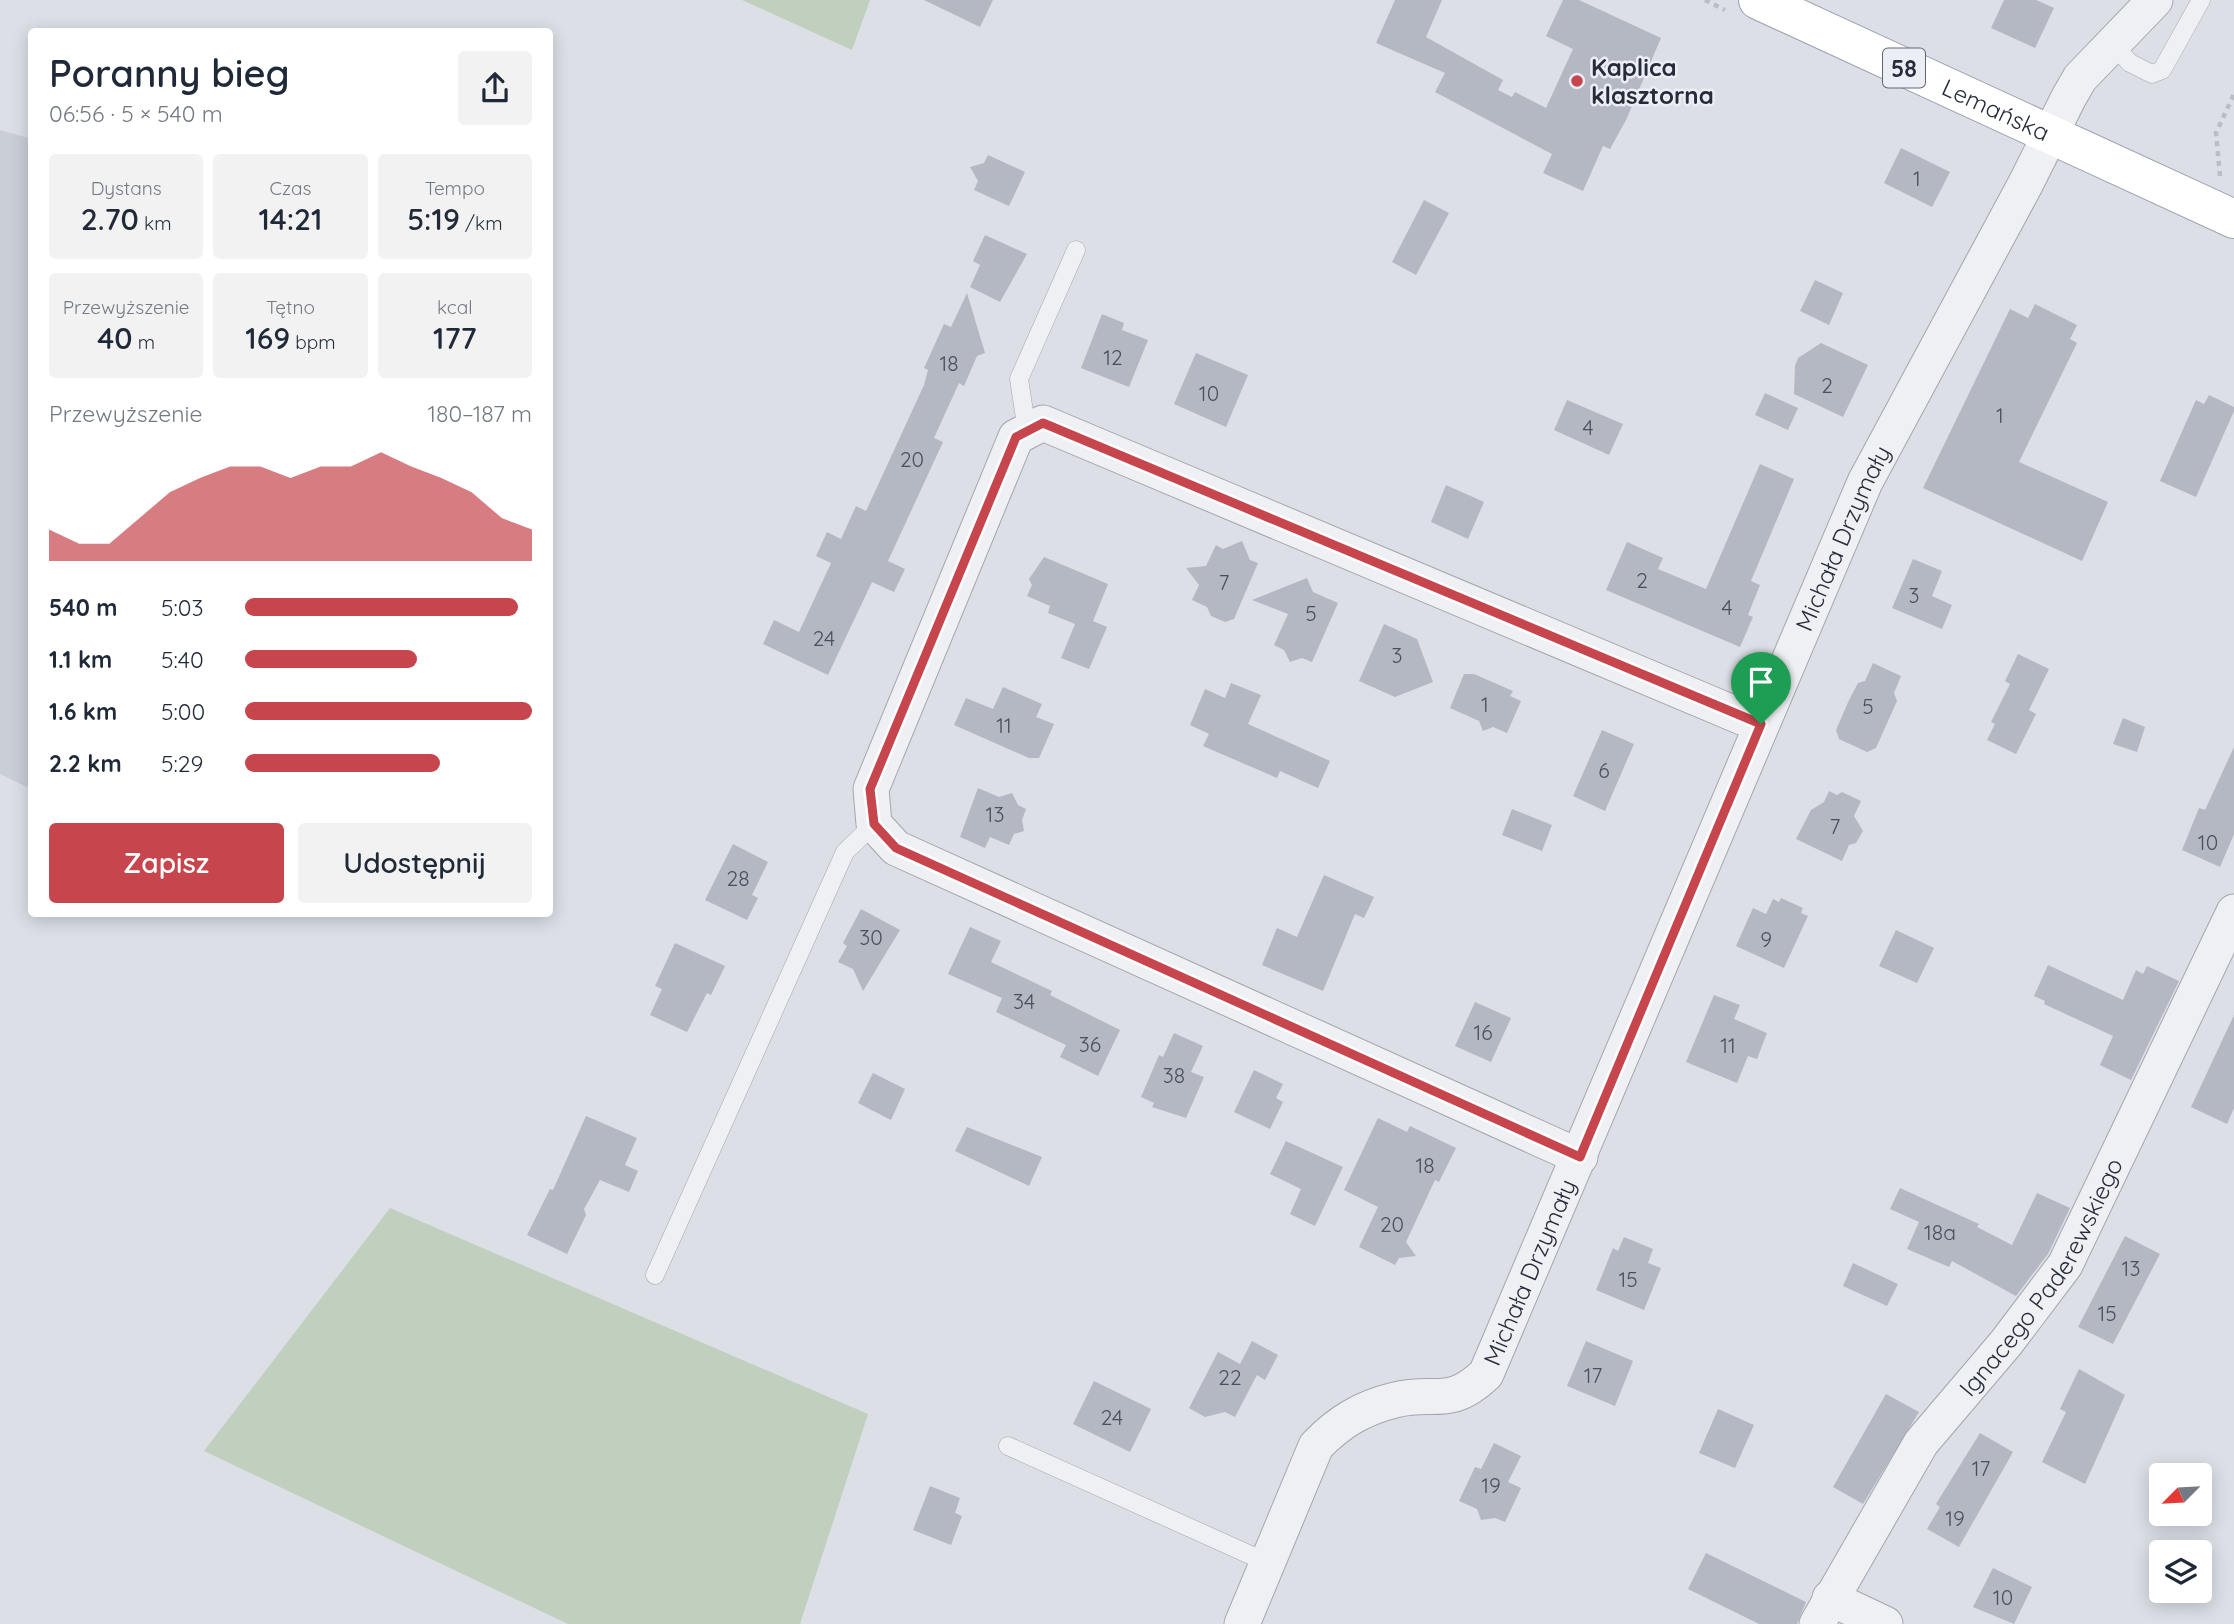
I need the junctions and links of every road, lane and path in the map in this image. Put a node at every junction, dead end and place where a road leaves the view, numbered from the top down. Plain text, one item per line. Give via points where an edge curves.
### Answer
1 (1758, 0) edge
2 (2155, 0) edge
3 (2201, 0) edge
4 (2114, 46) junction
5 (2234, 94) edge
6 (2232, 102) edge
7 (2049, 135) junction
8 (2220, 180) dead end
9 (2234, 219) edge
10 (1076, 250) dead end
11 (1027, 431) junction
12 (1761, 724) junction
13 (874, 824) junction
14 (2234, 912) edge
15 (1580, 1157) junction
16 (655, 1275) dead end
17 (1008, 1446) dead end
18 (1266, 1562) junction
19 (1823, 1611) edge
20 (1242, 1624) edge
21 (1885, 1624) edge

1 - 7 main road, Lemańska / 58
2 - 4 street, Michała Drzymały
3 - 4 lane via 2161,70 2152,74 2130,64
4 - 7 street, Michała Drzymały via 2080,78
5 - 6 path
6 - 8 path via 2216,133
7 - 9 main road, Lemańska / 58
7 - 12 street, Michała Drzymały via 1865,482
10 - 11 lane via 1019,379
11 - 12 street via 1043,423
11 - 13 street via 1016,437 870,789
12 - 15 street, Michała Drzymały
13 - 15 street via 896,848
13 - 16 lane via 845,852
14 - 19 street, Ignacego Paderewskiego via 2065,1265 1921,1443
15 - 18 street, Michała Drzymały via 1486,1374 1467,1392 1397,1399 1358,1412 1334,1427 1317,1446
17 - 18 lane
18 - 20 street, Michała Drzymały
19 - 21 street

